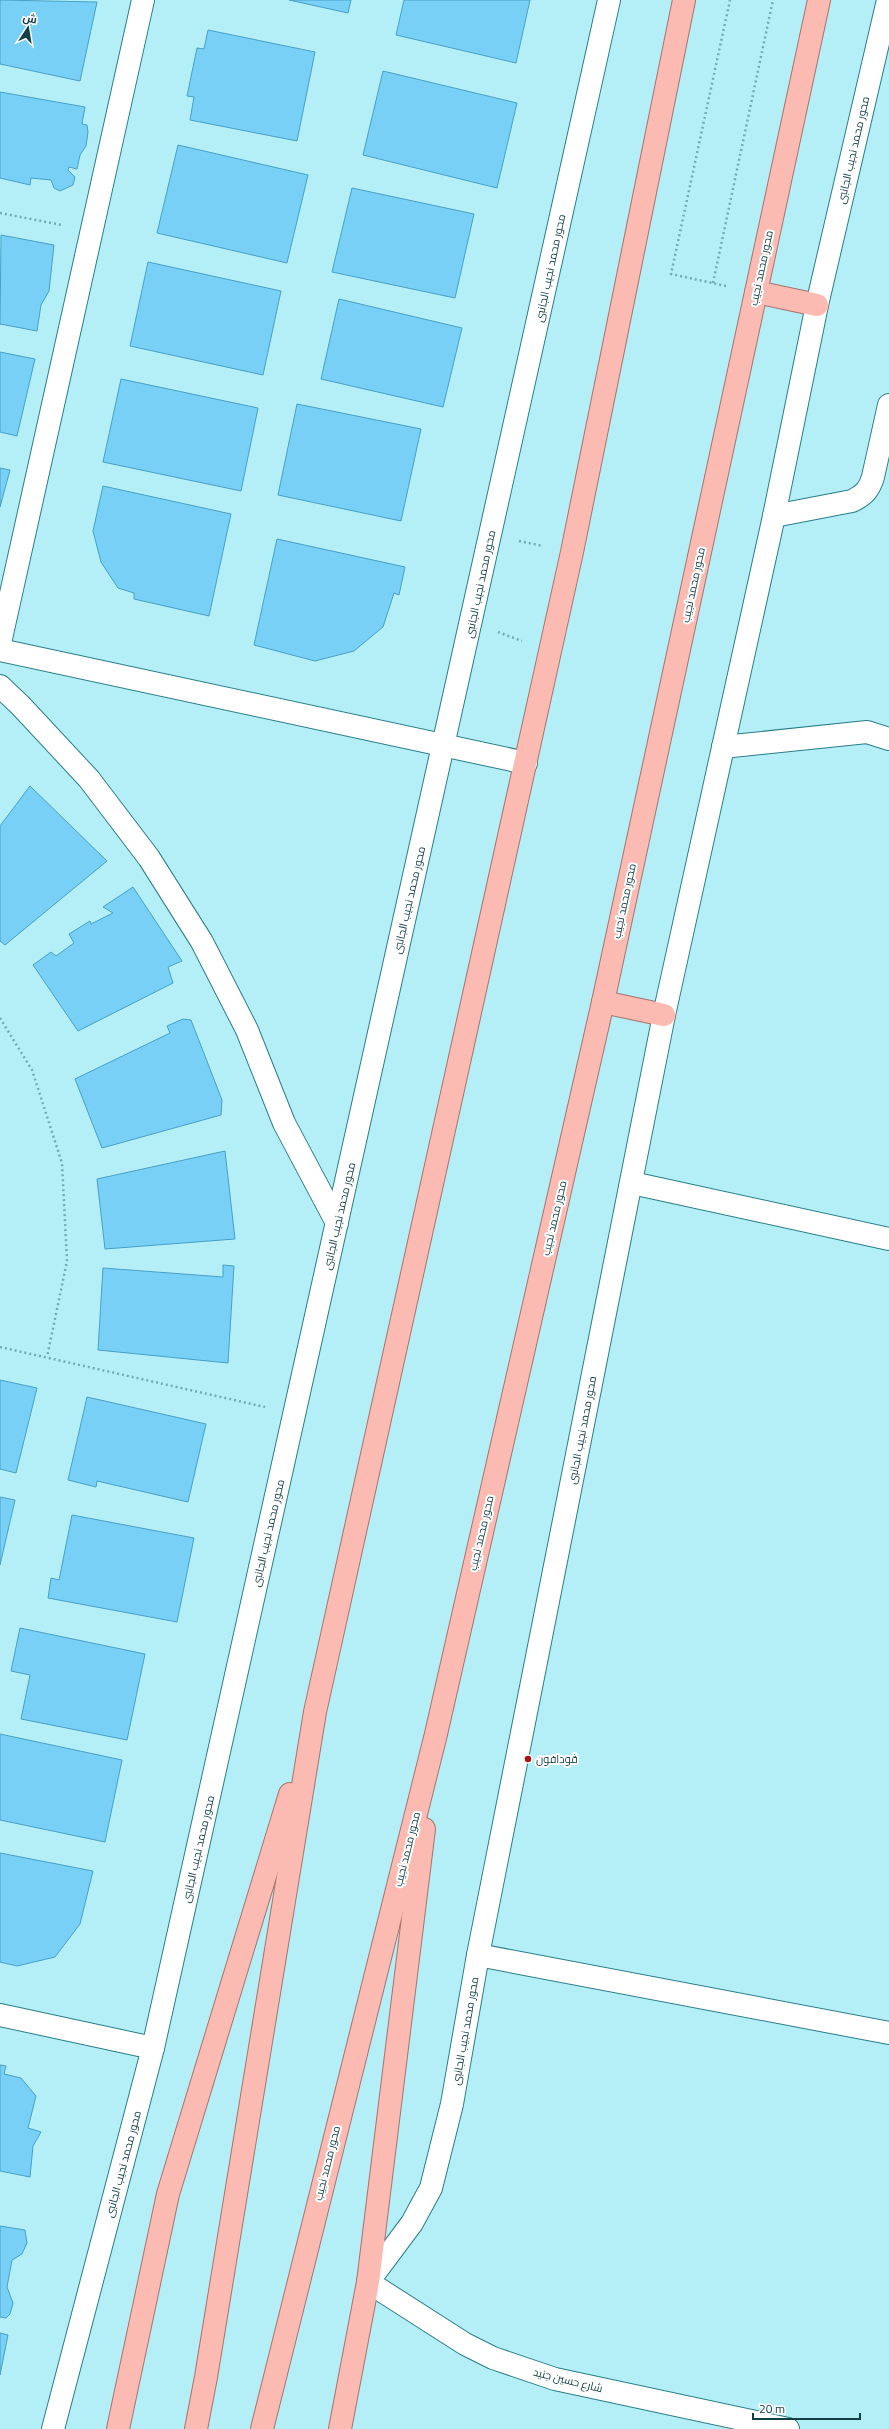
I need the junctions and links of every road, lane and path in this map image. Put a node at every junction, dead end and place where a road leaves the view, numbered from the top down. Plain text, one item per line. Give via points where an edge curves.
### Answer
1 (143, 0) edge
2 (609, 0) edge
3 (684, 0) edge
4 (730, 0) edge
5 (773, 0) edge
6 (819, 0) edge
7 (888, 0) edge
8 (0, 213) edge
9 (92, 231) junction
10 (713, 283) junction
11 (756, 292) junction
12 (817, 305) junction
13 (889, 405) edge
14 (774, 516) junction
15 (491, 535) junction
16 (572, 552) junction
17 (472, 621) junction
18 (0, 643) edge
19 (0, 650) edge
20 (550, 651) junction
21 (0, 686) edge
22 (889, 738) edge
23 (444, 745) junction
24 (723, 747) junction
25 (526, 763) junction
26 (603, 1002) junction
27 (664, 1015) junction
28 (0, 1018) edge
29 (632, 1182) junction
30 (337, 1223) junction
31 (889, 1239) edge
32 (0, 1346) edge
33 (47, 1357) junction
34 (295, 1414) junction
35 (315, 1712) junction
36 (436, 1734) junction
37 (478, 1955) junction
38 (0, 2015) edge
39 (889, 2033) edge
40 (153, 2048) junction
41 (368, 2282) junction
42 (53, 2429) edge
43 (118, 2429) edge
44 (196, 2429) edge
45 (262, 2429) edge
46 (340, 2429) edge
47 (788, 2429) edge

1 - 9 street
2 - 15 street, محور محمد نجيب الجانبى
3 - 16 main road
4 - 10 path via 671,274
5 - 10 path
6 - 11 main road, محور محمد نجيب
7 - 12 street, محور محمد نجيب الجانبى
8 - 9 path
9 - 18 street
10 - 11 path
11 - 12 main road
11 - 26 main road, محور محمد نجيب
12 - 14 street, محور محمد نجيب الجانبى
13 - 14 street via 874,477 870,488 863,496
14 - 24 street, محور محمد نجيب الجانبى
15 - 16 path
15 - 17 street, محور محمد نجيب الجانبى
16 - 20 main road
17 - 20 path
17 - 23 street, محور محمد نجيب الجانبى
19 - 23 street
20 - 25 main road
21 - 30 street via 22,706 89,779 149,858 202,942 247,1030 284,1123
22 - 24 street via 867,732
23 - 25 street
23 - 30 street, محور محمد نجيب الجانبى
24 - 27 street, محور محمد نجيب الجانبى
25 - 35 main road
26 - 27 main road
26 - 36 main road, محور محمد نجيب
27 - 29 street, محور محمد نجيب الجانبى
28 - 33 path via 32,1070 62,1163 67,1261
29 - 31 street
29 - 37 street, محور محمد نجيب الجانبى
30 - 34 street, محور محمد نجيب الجانبى
32 - 33 path
33 - 34 path
34 - 40 street, محور محمد نجيب الجانبى
35 - 43 main road via 168,2194
35 - 44 main road via 208,2369
36 - 41 main road
36 - 45 main road, محور محمد نجيب
37 - 39 street
37 - 41 street, محور محمد نجيب الجانبى via 452,2104 430,2188 412,2222
38 - 40 street
40 - 42 street, محور محمد نجيب الجانبى
41 - 46 main road
41 - 47 street, شارع حسين جنيد via 465,2344 493,2358 555,2379

